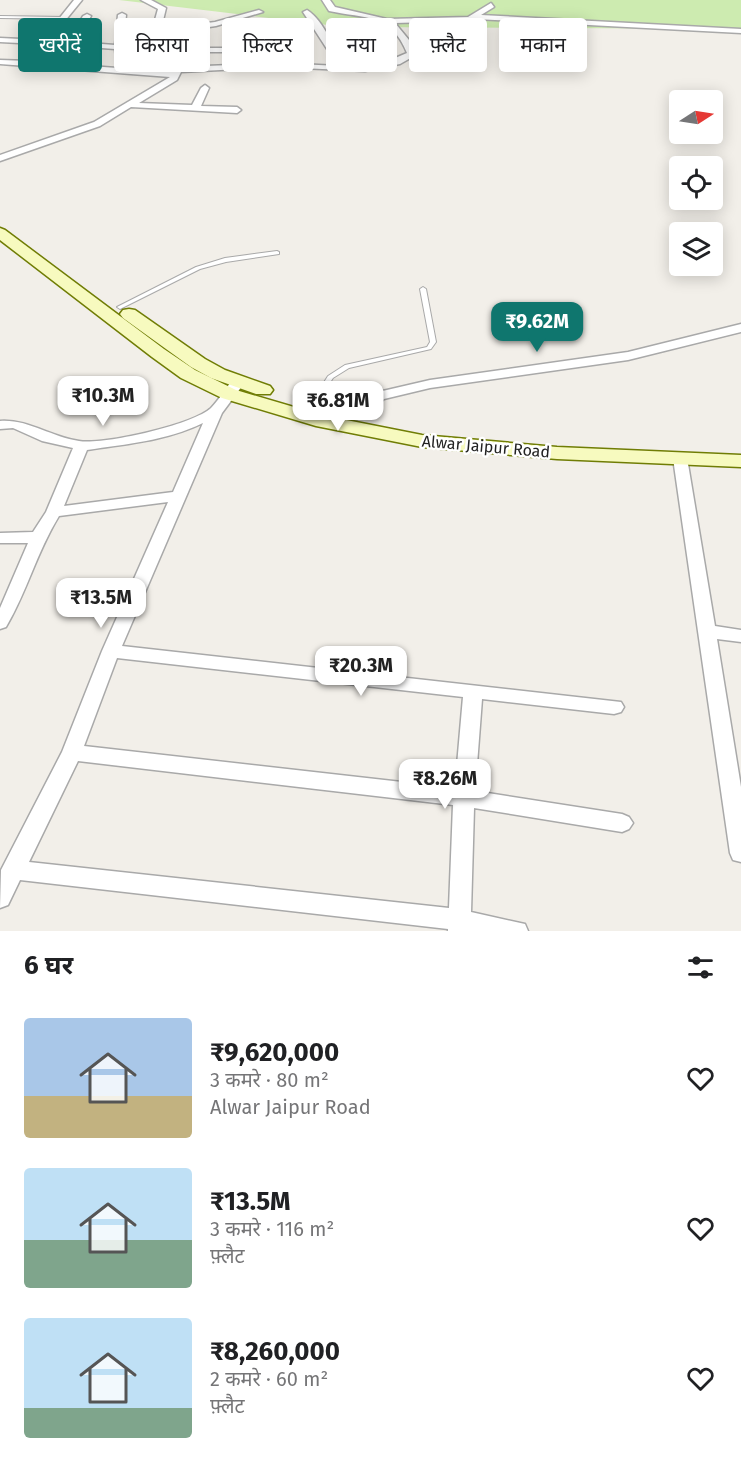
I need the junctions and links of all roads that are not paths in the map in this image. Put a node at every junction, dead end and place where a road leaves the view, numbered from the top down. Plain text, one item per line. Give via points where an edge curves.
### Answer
1 (78, 0) edge
2 (145, 0) edge
3 (326, 0) edge
4 (491, 6) dead end
5 (259, 12) dead end
6 (307, 12) dead end
7 (122, 15) dead end
8 (87, 16) dead end
9 (0, 17) edge
10 (64, 18) joint
11 (122, 18) edge
12 (160, 18) edge
13 (379, 18) edge
14 (473, 18) edge
15 (487, 19) edge
16 (210, 25) edge
17 (397, 30) edge
18 (741, 31) edge
19 (0, 40) edge
20 (326, 40) edge
21 (18, 41) edge
22 (114, 47) edge
23 (409, 48) edge
24 (0, 62) edge
25 (18, 63) edge
26 (326, 68) edge
27 (210, 70) edge
28 (177, 72) edge
29 (205, 88) dead end
30 (131, 104) junction
31 (195, 108) junction
32 (237, 110) dead end
33 (0, 158) edge
34 (0, 220) edge
35 (0, 233) edge
36 (277, 253) dead end
37 (423, 288) dead end
38 (120, 307) junction
39 (741, 328) edge
40 (234, 388) junction
41 (312, 406) junction
42 (216, 412) junction
43 (352, 416) junction
44 (0, 425) edge
45 (81, 446) junction
46 (735, 454) edge
47 (680, 458) junction
48 (178, 496) junction
49 (54, 512) junction
50 (38, 537) junction
51 (0, 538) edge
52 (5, 606) edge
53 (0, 623) edge
54 (708, 632) junction
55 (741, 636) edge
56 (111, 651) junction
57 (473, 691) junction
58 (614, 706) dead end
59 (72, 752) junction
60 (464, 798) junction
61 (737, 806) edge
62 (622, 822) dead end
63 (741, 853) edge
64 (12, 870) junction
65 (0, 898) edge
66 (459, 926) edge
67 (517, 931) edge

1 - 10 street
2 - 12 street via 162,9
3 - 13 street via 332,9
4 - 14 street
5 - 16 street
6 - 20 street
7 - 11 street
8 - 22 street via 72,42
9 - 10 lane
15 - 18 street
17 - 23 street via 406,38
19 - 21 street
24 - 25 street
26 - 27 street via 282,65
28 - 30 street via 170,82
29 - 31 street
30 - 31 street
30 - 33 street via 97,124
31 - 32 street
34 - 38 main road, Alwar Jaipur Road
35 - 40 main road, Alwar Jaipur Road via 188,374
36 - 38 lane via 198,268
37 - 41 lane via 433,342 429,348 347,366 330,377
38 - 40 main road, Alwar Jaipur Road
39 - 43 street via 628,356 430,384 379,396
40 - 41 main road, Alwar Jaipur Road
40 - 42 street
40 - 47 main road, Alwar Jaipur Road via 316,420 422,441 557,453
41 - 43 main road, Alwar Jaipur Road
42 - 45 street via 177,430
42 - 48 street
43 - 46 main road, Alwar Jaipur Road via 397,426 489,436
44 - 45 street via 15,424 47,438
45 - 49 street
46 - 47 main road, Alwar Jaipur Road
47 - 54 street
48 - 49 street
48 - 56 street
49 - 50 street
50 - 51 street
50 - 52 street
52 - 53 street
54 - 55 street
54 - 61 street
56 - 57 street
56 - 59 street
57 - 58 street
57 - 60 street
59 - 60 street
59 - 64 street
60 - 62 street
60 - 66 street
61 - 63 street
64 - 65 street
64 - 66 street
66 - 67 street

